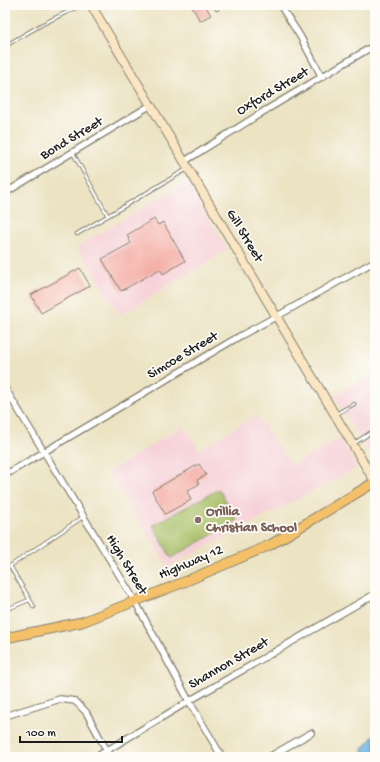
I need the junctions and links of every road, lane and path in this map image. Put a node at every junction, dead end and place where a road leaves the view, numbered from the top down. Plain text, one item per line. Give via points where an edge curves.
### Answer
1 (81, 5) edge
2 (91, 5) edge
3 (215, 5) edge
4 (280, 5) edge
5 (217, 9) dead end
6 (375, 45) edge
7 (5, 46) edge
8 (322, 77) junction
9 (151, 105) junction
10 (72, 152) junction
11 (187, 165) junction
12 (5, 193) edge
13 (108, 216) junction
14 (77, 234) dead end
15 (375, 260) edge
16 (277, 317) junction
17 (5, 388) edge
18 (354, 404) dead end
19 (335, 415) junction
20 (375, 430) edge
21 (353, 444) junction
22 (44, 452) junction
23 (5, 475) edge
24 (375, 482) edge
25 (83, 517) junction
26 (375, 594) edge
27 (29, 600) junction
28 (135, 601) junction
29 (34, 608) dead end
30 (5, 610) edge
31 (5, 638) edge
32 (188, 701) junction
33 (5, 716) edge
34 (311, 733) dead end
35 (107, 751) junction
36 (96, 757) edge
37 (222, 757) edge
38 (270, 757) edge

1 - 7 lane
2 - 9 main road, Gill Street
3 - 5 lane
4 - 8 street
6 - 8 street, Oxford Street
8 - 11 street, Oxford Street via 266,110
9 - 10 street, Bond Street
9 - 11 main road, Gill Street
10 - 12 street, Bond Street
10 - 13 lane
11 - 13 lane
11 - 16 main road, Gill Street
13 - 14 lane
15 - 16 street, Simcoe Street
16 - 19 main road, Gill Street
16 - 22 street, Simcoe Street via 240,336
17 - 22 street, High Street
18 - 19 lane
19 - 21 main road, Gill Street
20 - 21 lane
21 - 24 main road, Gill Street
22 - 23 street, Simcoe Street
22 - 25 street, High Street
24 - 28 highway, Highway 12 via 270,545
25 - 27 lane via 10,566
25 - 28 street, High Street
26 - 32 street, Shannon Street
27 - 29 lane
27 - 30 lane
28 - 31 highway, Highway 12 via 82,622
28 - 32 street, High Street
32 - 35 street, Shannon Street
32 - 37 street, High Street
33 - 35 street via 60,699 75,701 86,712
34 - 38 street
35 - 36 street, Shannon Street

